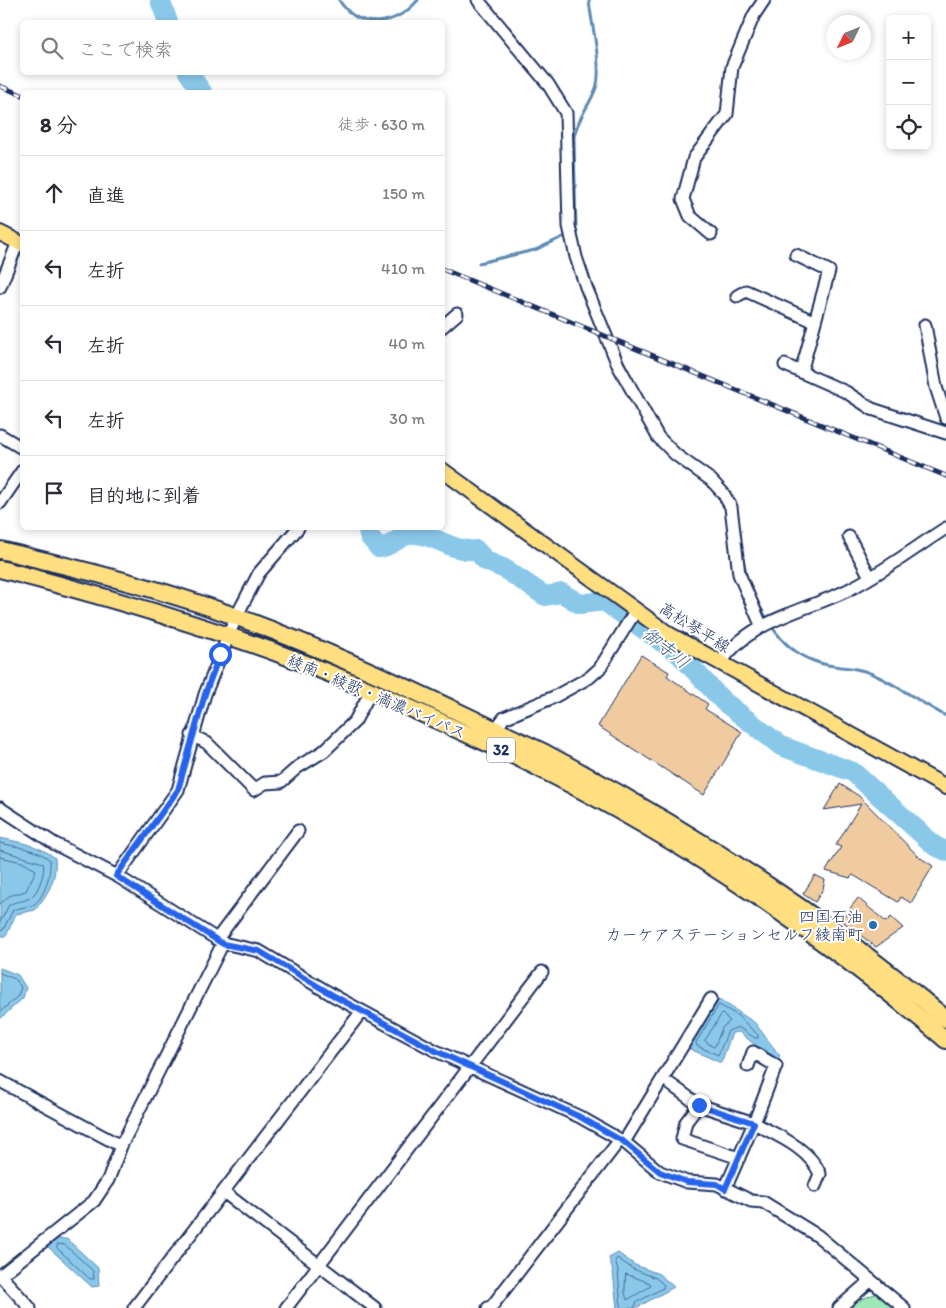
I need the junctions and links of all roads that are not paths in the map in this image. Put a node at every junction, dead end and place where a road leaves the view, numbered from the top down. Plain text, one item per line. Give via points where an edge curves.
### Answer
1 (478, 0) edge
2 (764, 0) edge
3 (0, 233) edge
4 (711, 234) dead end
5 (20, 243) edge
6 (796, 255) dead end
7 (2, 274) edge
8 (0, 287) edge
9 (737, 296) dead end
10 (457, 314) dead end
11 (813, 321) junction
12 (445, 324) edge
13 (925, 325) dead end
14 (785, 365) dead end
15 (800, 372) junction
16 (946, 418) edge
17 (946, 432) edge
18 (0, 435) edge
19 (20, 447) edge
20 (445, 472) edge
21 (20, 474) edge
22 (0, 503) edge
23 (946, 528) edge
24 (296, 530) edge
25 (849, 537) dead end
26 (0, 550) edge
27 (0, 569) edge
28 (870, 577) junction
29 (632, 616) junction
30 (236, 617) junction
31 (767, 625) junction
32 (227, 636) junction
33 (720, 664) junction
34 (371, 691) junction
35 (495, 730) junction
36 (192, 735) junction
37 (946, 787) edge
38 (0, 808) edge
39 (298, 831) dead end
40 (116, 876) junction
41 (220, 941) junction
42 (542, 972) dead end
43 (711, 999) dead end
44 (362, 1011) junction
45 (946, 1019) edge
46 (946, 1040) edge
47 (748, 1066) dead end
48 (469, 1067) junction
49 (0, 1081) edge
50 (670, 1084) dead end
51 (699, 1105) junction
52 (754, 1123) junction
53 (621, 1141) junction
54 (121, 1146) junction
55 (739, 1158) junction
56 (816, 1186) dead end
57 (725, 1189) junction
58 (225, 1193) junction
59 (318, 1265) junction
60 (0, 1275) edge
61 (871, 1280) junction
62 (30, 1308) edge
63 (134, 1308) edge
64 (286, 1308) edge
65 (375, 1308) edge
66 (488, 1308) edge
67 (839, 1308) edge
68 (904, 1308) edge

1 - 31 street via 548,84 566,113 569,226 586,287 618,365 658,437 676,455 711,480 731,507 739,574
2 - 4 street via 732,66 727,114 694,158 683,200 690,216
3 - 5 main road
5 - 7 street
6 - 11 street via 829,271
7 - 8 street
9 - 11 street via 746,291
10 - 12 street
11 - 15 street
13 - 16 street via 936,387
14 - 15 street
15 - 17 street via 846,392 872,409
18 - 19 street
20 - 29 main road, 高松琴平線
21 - 22 street
23 - 28 street
24 - 30 street via 259,573
25 - 28 street
26 - 30 highway, 綾南・綾歌・満濃バイパス / 32 via 67,566
27 - 32 highway, 綾南・綾歌・満濃バイパス / 32
28 - 31 street
29 - 33 main road, 高松琴平線
29 - 35 street via 600,668 590,677 554,697 504,718
30 - 32 street
30 - 35 highway, 綾南・綾歌・満濃バイパス / 32 via 398,683
31 - 33 street via 739,640
32 - 34 highway, 綾南・綾歌・満濃バイパス / 32
32 - 36 street
33 - 37 main road, 高松琴平線
34 - 36 street via 355,721 324,751 281,782 265,784 254,790 207,743
34 - 46 highway, 綾南・綾歌・満濃バイパス / 32 via 537,766 689,853 811,935
35 - 45 highway, 綾南・綾歌・満濃バイパス / 32 via 543,752 620,795 756,878
36 - 40 street via 178,790
38 - 40 street via 55,844
39 - 41 street
40 - 41 street
41 - 44 street via 259,951
41 - 54 street
42 - 48 street
43 - 53 street
44 - 48 street
44 - 58 street
47 - 52 street via 753,1052 776,1066
48 - 53 street via 580,1117
48 - 59 street
49 - 54 street
50 - 51 street
51 - 52 street
51 - 55 street via 686,1122 682,1139
52 - 55 street
52 - 56 street via 802,1151 815,1163 820,1174
53 - 57 street via 660,1172 687,1182 717,1184
53 - 66 street via 514,1280
54 - 60 street via 108,1180 94,1201
55 - 57 street
57 - 61 street via 763,1202 818,1236
58 - 59 street
58 - 63 street
59 - 64 street
59 - 65 street
60 - 62 street
61 - 67 street
61 - 68 street

